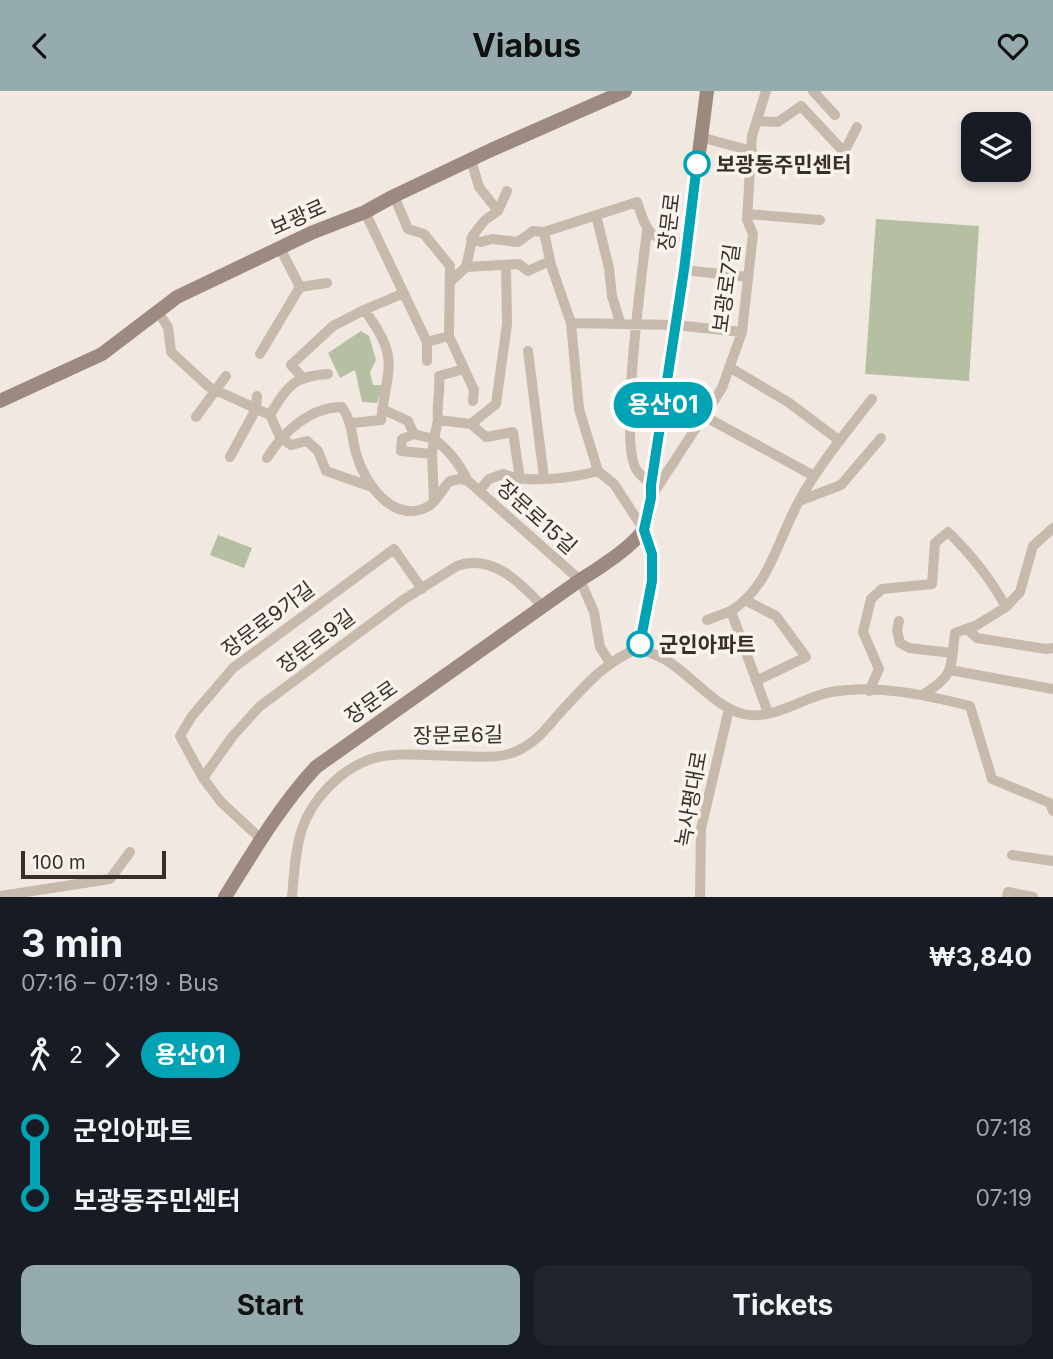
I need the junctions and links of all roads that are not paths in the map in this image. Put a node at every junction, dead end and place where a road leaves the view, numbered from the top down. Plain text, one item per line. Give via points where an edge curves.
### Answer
1 (625, 91) edge
2 (706, 91) edge
3 (766, 91) edge
4 (813, 91) edge
5 (835, 115) dead end
6 (757, 121) junction
7 (857, 127) dead end
8 (700, 137) junction
9 (752, 151) junction
10 (471, 160) junction
11 (507, 191) dead end
12 (394, 196) junction
13 (498, 211) junction
14 (365, 212) junction
15 (596, 215) junction
16 (748, 215) junction
17 (820, 220) dead end
18 (647, 231) junction
19 (544, 232) junction
20 (471, 239) junction
21 (688, 244) junction
22 (280, 248) junction
23 (551, 261) junction
24 (506, 265) junction
25 (466, 267) junction
26 (684, 270) junction
27 (748, 277) junction
28 (450, 282) junction
29 (327, 283) dead end
30 (300, 287) junction
31 (404, 293) junction
32 (364, 310) junction
33 (158, 312) junction
34 (620, 322) junction
35 (571, 323) junction
36 (636, 324) junction
37 (676, 325) junction
38 (742, 332) junction
39 (449, 336) junction
40 (427, 342) junction
41 (528, 351) dead end
42 (260, 354) dead end
43 (428, 362) dead end
44 (729, 367) junction
45 (464, 369) junction
46 (328, 374) dead end
47 (226, 376) dead end
48 (303, 378) junction
49 (215, 389) junction
50 (257, 396) dead end
51 (872, 398) dead end
52 (0, 401) edge
53 (473, 401) dead end
54 (256, 409) junction
55 (382, 409) junction
56 (270, 415) junction
57 (704, 416) junction
58 (196, 417) dead end
59 (438, 420) junction
60 (352, 423) junction
61 (471, 424) junction
62 (414, 435) junction
63 (280, 437) junction
64 (881, 438) dead end
65 (434, 439) junction
66 (840, 441) junction
67 (432, 454) junction
68 (230, 457) dead end
69 (267, 458) dead end
70 (598, 471) junction
71 (814, 477) junction
72 (544, 478) junction
73 (520, 479) junction
74 (468, 481) junction
75 (372, 487) junction
76 (478, 491) junction
77 (651, 491) junction
78 (799, 501) junction
79 (434, 502) junction
80 (1053, 528) edge
81 (644, 530) junction
82 (580, 580) junction
83 (422, 589) junction
84 (747, 601) junction
85 (543, 607) junction
86 (1006, 607) junction
87 (732, 611) junction
88 (707, 620) dead end
89 (899, 621) dead end
90 (967, 629) junction
91 (1053, 647) edge
92 (639, 648) junction
93 (952, 653) junction
94 (610, 663) junction
95 (950, 670) junction
96 (758, 680) junction
97 (1053, 689) edge
98 (869, 691) junction
99 (924, 694) junction
100 (729, 709) junction
101 (768, 713) junction
102 (203, 778) junction
103 (1053, 811) edge
104 (261, 839) junction
105 (130, 852) dead end
106 (1012, 855) dead end
107 (1053, 861) edge
108 (0, 897) edge
109 (225, 897) edge
110 (292, 897) edge
111 (700, 897) edge
112 (1007, 897) edge
113 (1033, 897) edge

1 - 10 street, 보광로
2 - 8 street, 장문로
3 - 6 street, 보광로7길
4 - 5 street
6 - 7 street via 778,122 801,106 844,152
6 - 9 street, 보광로7길
8 - 9 street
8 - 21 street, 장문로
9 - 16 street, 보광로7길
10 - 12 street, 보광로
10 - 13 street via 479,187
11 - 13 street
12 - 14 street, 보광로
12 - 28 street via 408,229 424,234 450,266
13 - 20 street
14 - 22 street, 보광로
14 - 31 street
15 - 18 street via 637,202
15 - 19 street
15 - 34 street
16 - 17 street, 보광로7길
16 - 27 street, 보광로7길 via 753,234
18 - 21 street via 653,237
18 - 36 street
19 - 20 street via 533,231 518,242
19 - 23 street
20 - 25 street
21 - 26 street, 장문로
22 - 30 street
22 - 33 street, 보광로 via 177,297
23 - 24 street via 528,271 519,264
23 - 35 street
24 - 25 street
24 - 61 street via 507,324 496,404
25 - 28 street
26 - 27 street, 장문로
26 - 37 street, 장문로
27 - 38 street, 보광로7길
28 - 39 street
29 - 30 street
30 - 42 street
31 - 32 street
31 - 40 street
32 - 48 street via 333,325 290,365
32 - 55 street via 388,346 390,373
33 - 49 street via 168,327 171,352
33 - 52 street, 보광로 via 102,354
34 - 35 street
34 - 36 street
35 - 70 street via 579,408
36 - 37 street
36 - 77 street via 629,442 635,468
37 - 38 street
37 - 77 street, 장문로
38 - 44 street, 보광로7길
39 - 40 street
39 - 45 street
40 - 43 street
41 - 72 street
44 - 57 street, 보광로7길
44 - 66 street via 788,402
45 - 53 street via 474,390
45 - 59 street via 439,376
46 - 48 street
47 - 49 street
48 - 56 street via 287,387
49 - 54 street
49 - 58 street
50 - 54 street
51 - 66 street
54 - 56 street
54 - 68 street
55 - 60 street via 381,421
55 - 62 street via 408,421
56 - 63 street
57 - 71 street
57 - 77 street, 보광로7길
59 - 61 street
59 - 65 street
60 - 63 street via 342,407 332,407
60 - 75 street via 356,453
61 - 73 street via 486,437 513,432
62 - 65 street
62 - 67 street via 402,439 401,451
63 - 69 street
63 - 75 street via 291,445 307,441 318,451 326,471
64 - 78 street via 841,485
65 - 67 street
65 - 74 street, 장문로15길 via 458,462
66 - 71 street
67 - 79 street
70 - 72 street
70 - 81 street via 614,484
71 - 78 street
72 - 73 street
73 - 76 street via 503,474 489,479
74 - 76 street, 장문로15길
74 - 79 street via 450,481
75 - 79 street via 404,512
76 - 82 street, 장문로15길
77 - 81 street, 장문로
78 - 84 street via 767,572
80 - 86 street via 1033,546 1020,592
81 - 82 street, 장문로
81 - 92 street via 652,554 652,581
82 - 85 street, 장문로
82 - 94 street via 594,612 600,647
83 - 85 street, 장문로9길 via 465,562 483,563 520,582
83 - 102 street, 장문로9길 via 259,707
83 - 102 street, 장문로9가길 via 394,549 233,668 180,736
84 - 87 street
84 - 96 street via 776,616 806,657
85 - 104 street, 장문로 via 317,767
86 - 90 street
86 - 98 street via 971,554 948,532 935,543 932,584 882,589 871,599 863,632 879,669
87 - 88 street
87 - 96 street
89 - 93 street via 900,643
90 - 91 street via 977,638
90 - 93 street via 955,633
92 - 94 street, 장문로6길
92 - 100 street via 668,661
93 - 95 street
94 - 110 street, 장문로6길 via 537,740 517,752 499,757 393,755 348,770 309,813 301,831
95 - 97 street
95 - 99 street via 939,685
96 - 101 street
98 - 99 street
98 - 101 street via 831,692
99 - 103 street via 970,706 992,779 1050,803
100 - 101 street via 757,716
100 - 111 street, 녹사평대로 via 701,829
102 - 104 street via 220,802
104 - 109 street, 장문로
105 - 108 street via 110,879
106 - 107 street
112 - 113 street via 1008,892

